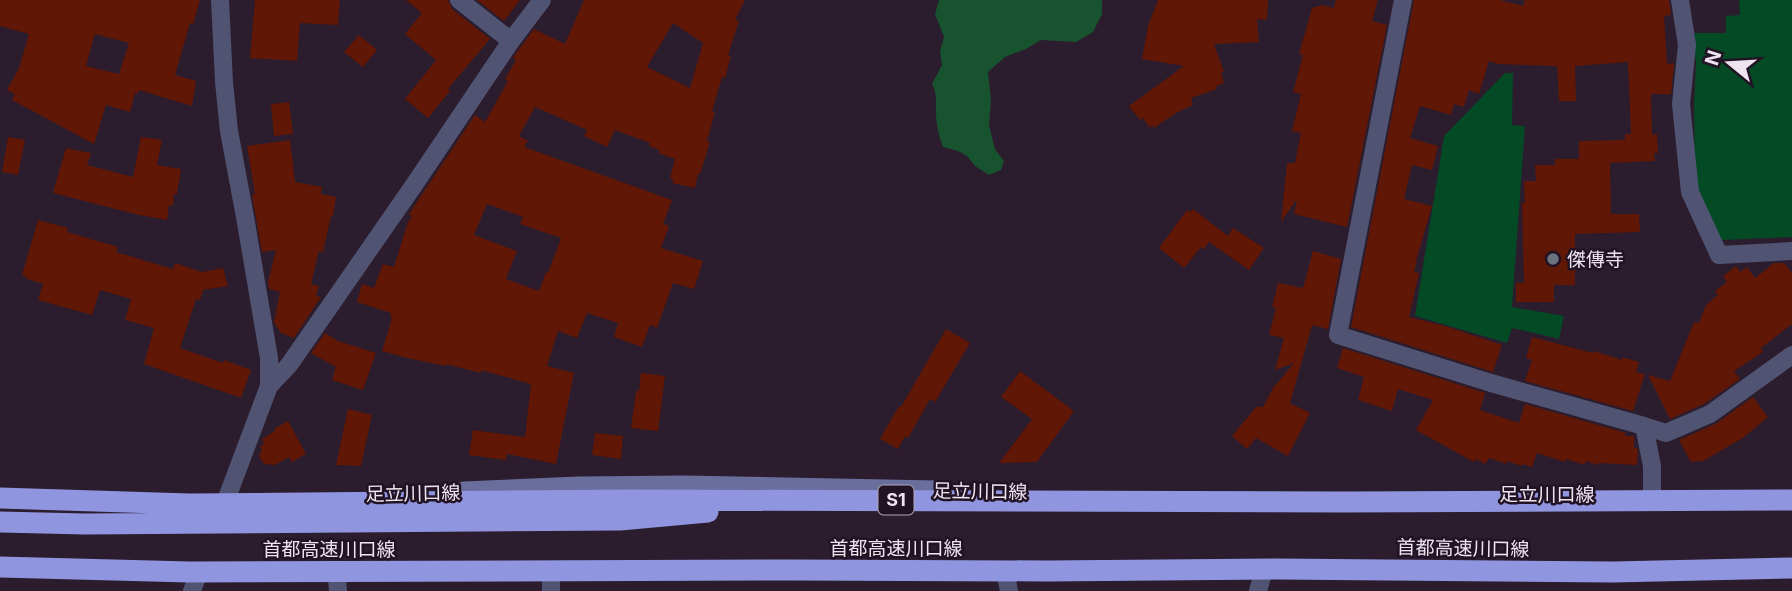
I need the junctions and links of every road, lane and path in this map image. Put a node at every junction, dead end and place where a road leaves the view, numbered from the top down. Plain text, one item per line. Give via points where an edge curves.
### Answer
1 (220, 0) edge
2 (460, 0) edge
3 (542, 0) edge
4 (1403, 0) edge
5 (1680, 0) edge
6 (511, 41) junction
7 (1792, 251) edge
8 (1792, 355) edge
9 (270, 386) junction
10 (1644, 426) junction
11 (0, 492) edge
12 (1792, 493) edge
13 (1652, 494) junction
14 (228, 495) junction
15 (0, 498) edge
16 (839, 500) junction
17 (1792, 500) edge
18 (0, 522) edge
19 (0, 565) edge
20 (1792, 568) edge
21 (0, 575) edge
22 (1792, 576) edge
23 (1260, 584) edge
24 (338, 585) edge
25 (551, 585) edge
26 (194, 586) edge
27 (1008, 586) edge

1 - 9 street via 229,131
2 - 6 street
3 - 6 street
4 - 10 street via 1338,335
5 - 7 street via 1687,45 1681,104 1690,192 1720,255
6 - 9 street via 289,365
8 - 10 street via 1710,414 1666,433
9 - 14 street
10 - 13 street via 1653,466
11 - 14 main road, 足立川口線
12 - 13 main road, 足立川口線
13 - 14 main road, 足立川口線 via 685,486
15 - 16 highway, S1 via 190,504
16 - 17 highway, S1
16 - 18 highway via 620,520
19 - 20 highway, 首都高速川口線 via 189,572 1613,572
21 - 26 main road
22 - 23 main road
23 - 27 main road
24 - 25 main road
24 - 26 main road
25 - 27 main road

